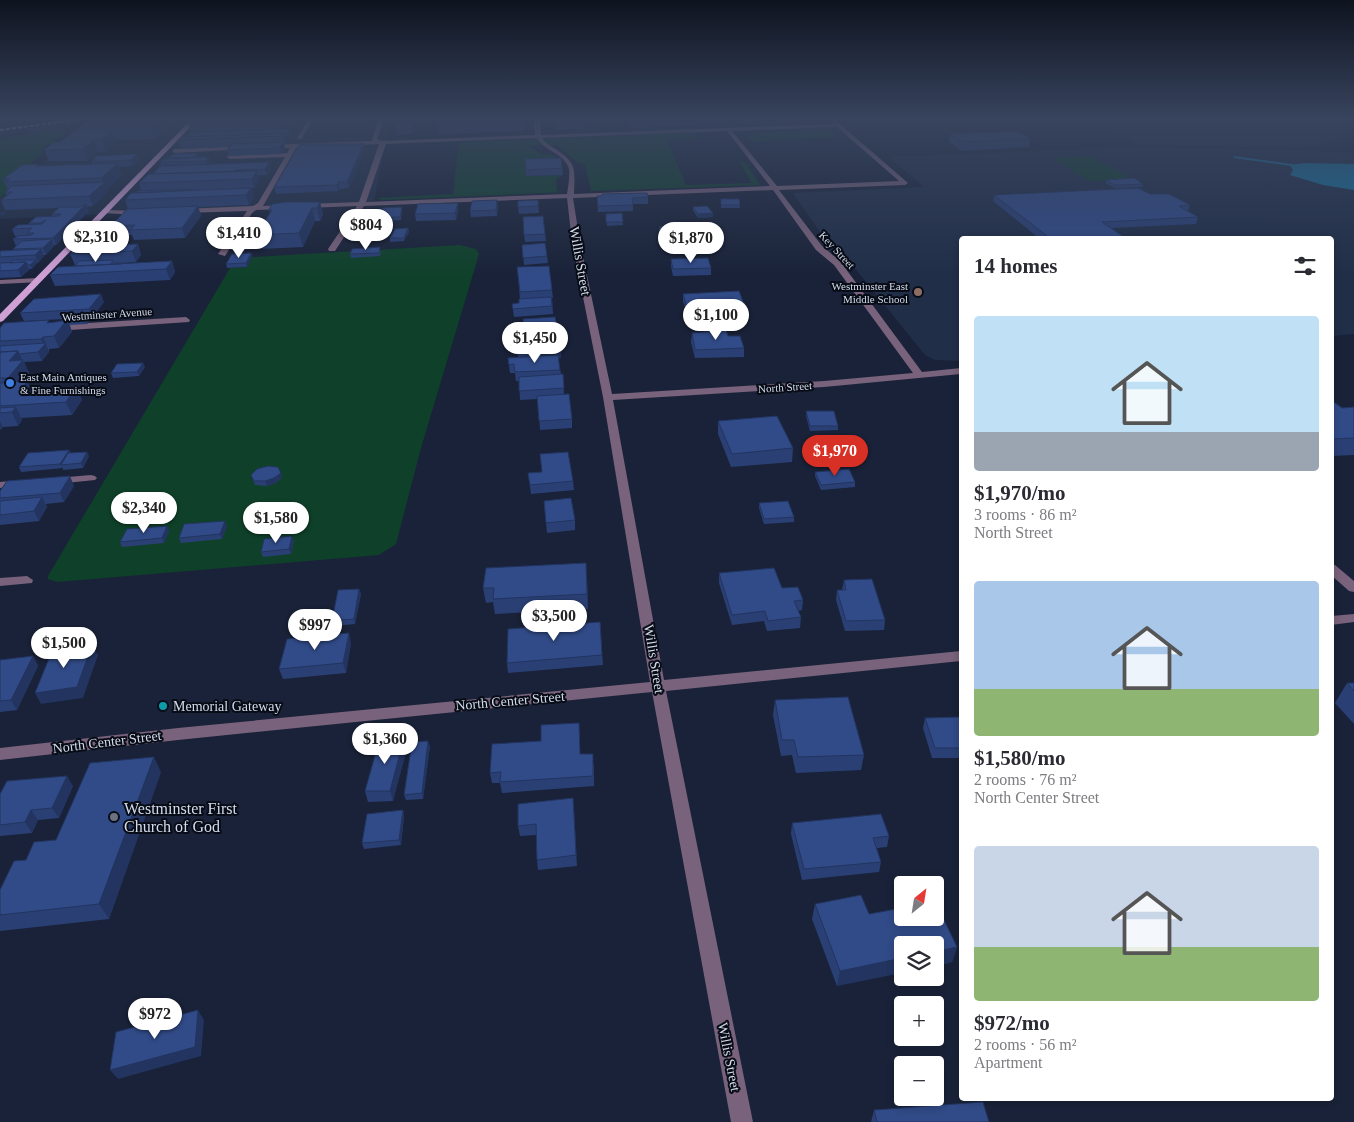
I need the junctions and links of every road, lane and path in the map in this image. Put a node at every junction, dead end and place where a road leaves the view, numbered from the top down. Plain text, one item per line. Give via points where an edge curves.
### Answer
1 (144, 171) edge
2 (280, 171) edge
3 (372, 171) edge
4 (572, 171) edge
5 (762, 171) edge
6 (891, 171) edge
7 (775, 188) junction
8 (572, 196) junction
9 (361, 204) junction
10 (255, 208) junction
11 (105, 212) junction
12 (174, 212) edge
13 (145, 213) edge
14 (332, 249) dead end
15 (222, 254) dead end
16 (38, 280) junction
17 (0, 282) edge
18 (0, 319) edge
19 (186, 320) dead end
20 (46, 329) edge
21 (959, 371) edge
22 (920, 374) junction
23 (608, 397) junction
24 (91, 478) dead end
25 (0, 485) edge
26 (1334, 571) edge
27 (27, 580) dead end
28 (0, 582) edge
29 (1354, 588) edge
30 (1354, 618) edge
31 (1334, 621) edge
32 (959, 656) edge
33 (659, 687) junction
34 (0, 754) edge
35 (742, 1122) edge

1 - 11 main road
2 - 10 street via 261,204
3 - 9 street
4 - 8 street, Willis Street
5 - 7 street, Key Street
6 - 7 street via 905,183
7 - 8 street
7 - 22 street, Key Street via 819,248 837,262
8 - 9 street
8 - 23 street, Willis Street via 576,242
9 - 10 street
9 - 14 street
10 - 12 street
10 - 15 street
11 - 13 street
11 - 16 main road
16 - 17 street
16 - 18 main road
19 - 20 street, Westminster Avenue
21 - 22 street, North Street
22 - 23 street, North Street via 824,384
23 - 33 street, Willis Street
24 - 25 street
26 - 29 street
27 - 28 street
30 - 31 street
32 - 33 street, North Center Street
33 - 34 street, North Center Street
33 - 35 street, Willis Street

